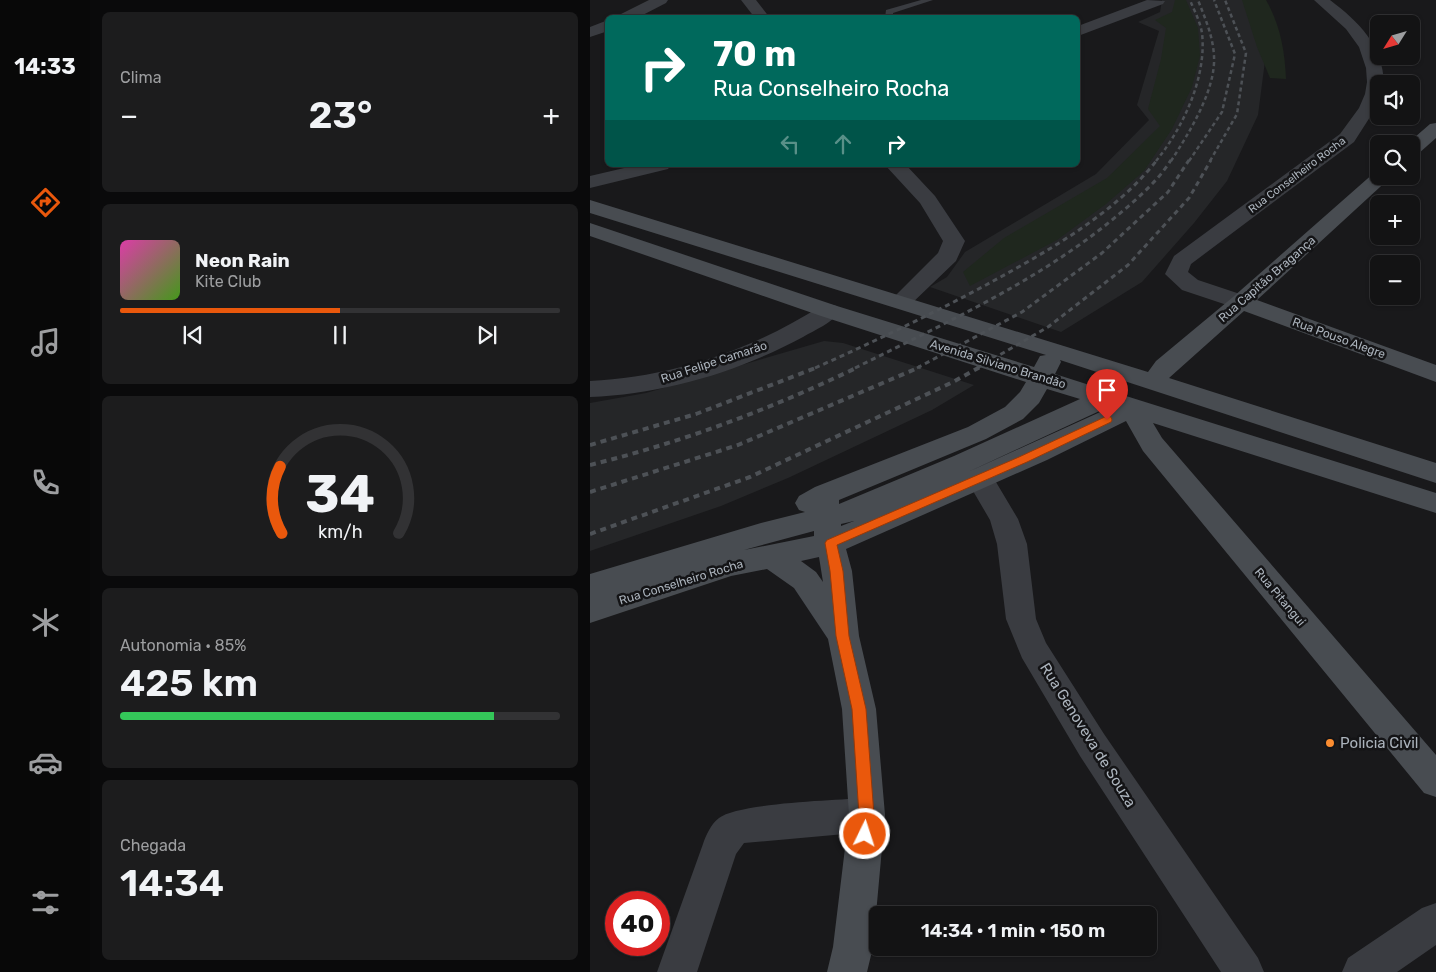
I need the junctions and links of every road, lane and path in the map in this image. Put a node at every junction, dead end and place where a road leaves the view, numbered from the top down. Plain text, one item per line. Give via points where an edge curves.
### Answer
1 (660, 0) edge
2 (748, 0) edge
3 (929, 0) edge
4 (1320, 0) edge
5 (1158, 1) edge
6 (630, 15) edge
7 (760, 15) edge
8 (889, 15) edge
9 (605, 26) edge
10 (1080, 30) edge
11 (590, 32) edge
12 (1436, 128) edge
13 (1420, 142) edge
14 (653, 167) edge
15 (898, 167) edge
16 (590, 182) edge
17 (1372, 185) edge
18 (590, 206) edge
19 (590, 229) edge
20 (901, 302) junction
21 (1241, 302) junction
22 (829, 311) junction
23 (1056, 350) junction
24 (1436, 374) edge
25 (1042, 377) junction
26 (1153, 382) junction
27 (590, 389) edge
28 (1202, 398) junction
29 (1118, 403) junction
30 (1043, 426) junction
31 (1436, 473) edge
32 (980, 479) junction
33 (1436, 503) edge
34 (827, 519) junction
35 (767, 546) junction
36 (590, 586) edge
37 (590, 610) edge
38 (843, 636) junction
39 (1436, 781) edge
40 (867, 815) junction
41 (1436, 922) edge
42 (677, 972) edge
43 (847, 972) edge
44 (1244, 972) edge
45 (1362, 972) edge

1 - 6 street
2 - 7 street
3 - 8 lane via 889,12
4 - 21 street, Rua Conselheiro Rocha via 1363,38 1371,57 1375,88 1361,120 1347,138 1182,261 1176,274 1190,285
5 - 10 street
9 - 11 street
12 - 13 main road
14 - 16 street
15 - 20 street via 928,200 954,241 948,256
17 - 21 main road, Rua Capitão Bragança
18 - 20 main road
19 - 22 main road, Avenida Silviano Brandão
20 - 23 main road
21 - 24 main road, Rua Pouso Alegre
21 - 26 main road, Rua Capitão Bragança via 1165,367
22 - 25 main road, Avenida Silviano Brandão
22 - 27 street, Rua Felipe Camarão via 784,338 700,369 640,385
23 - 25 main road
23 - 26 main road
25 - 29 main road, Avenida Silviano Brandão
25 - 30 main road via 1053,397 1050,415
25 - 34 main road via 1030,397 1014,413
26 - 28 main road
28 - 29 main road via 1139,393
28 - 31 main road
29 - 30 main road, Rua Conselheiro Rocha
29 - 32 main road, Rua Conselheiro Rocha
29 - 33 main road, Avenida Silviano Brandão
29 - 39 main road, Rua Pitangui
30 - 34 main road, Rua Conselheiro Rocha via 964,463
32 - 34 main road, Rua Conselheiro Rocha
32 - 44 street, Rua Genoveva de Souza via 1004,519 1012,544 1021,619 1033,649 1092,745
34 - 35 main road, Rua Conselheiro Rocha
34 - 35 main road via 786,516
34 - 38 main road
35 - 36 main road, Rua Conselheiro Rocha
35 - 37 main road, Rua Conselheiro Rocha via 731,564
35 - 38 main road via 805,580
38 - 40 main road via 859,709
40 - 42 street via 753,824 732,830 721,844
40 - 43 main road via 853,947
41 - 45 street

